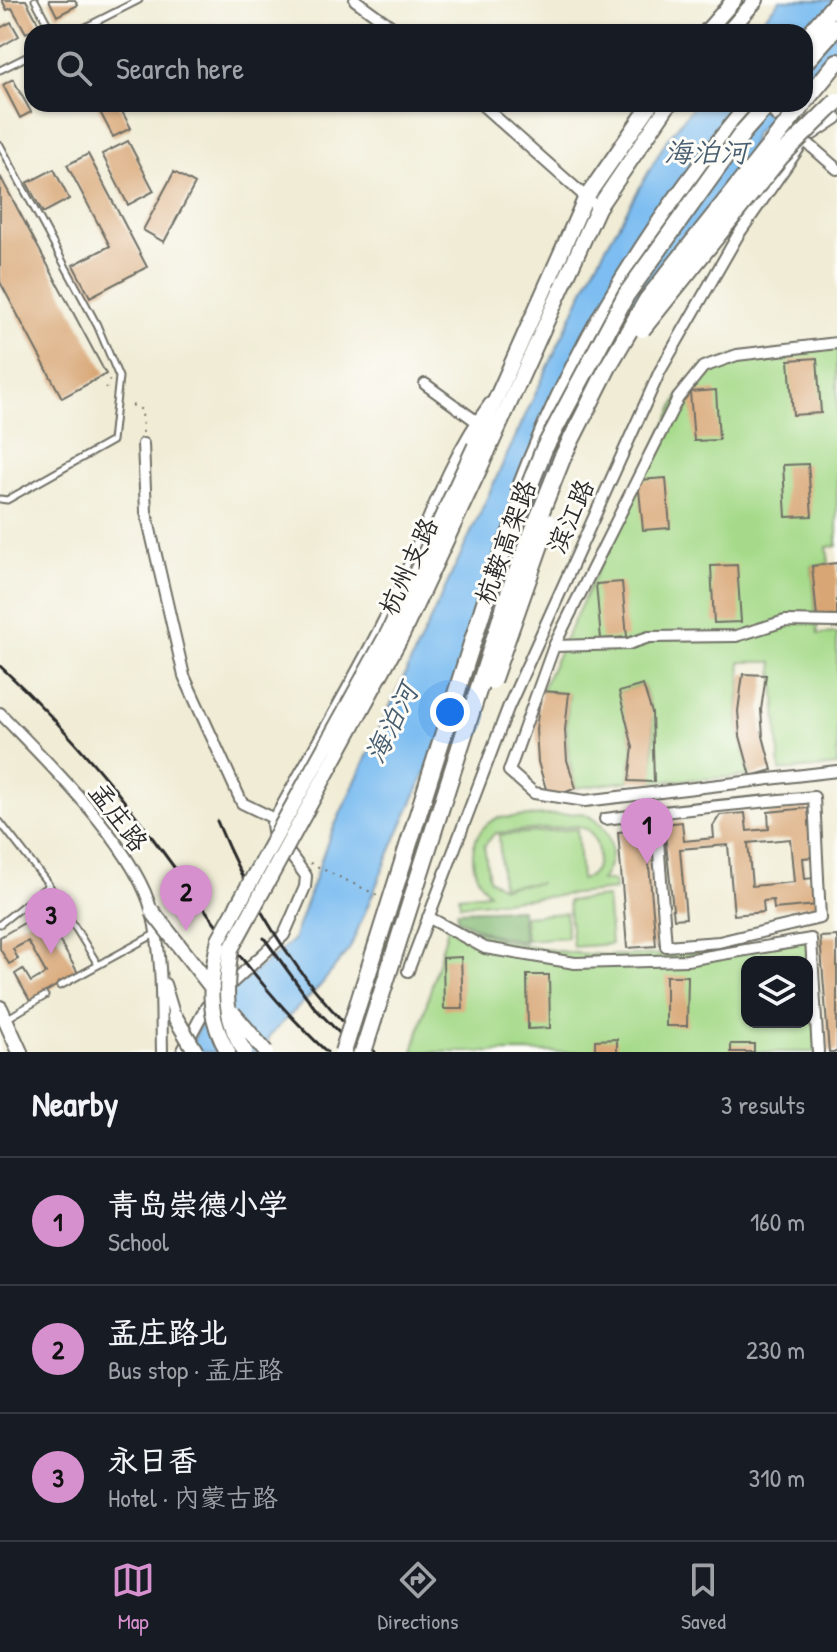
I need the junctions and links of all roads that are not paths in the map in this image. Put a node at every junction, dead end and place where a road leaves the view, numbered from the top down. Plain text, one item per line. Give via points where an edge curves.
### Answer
1 (35, 0) edge
2 (139, 0) edge
3 (355, 0) edge
4 (734, 0) edge
5 (756, 0) edge
6 (131, 2) edge
7 (837, 2) edge
8 (48, 24) edge
9 (91, 24) edge
10 (388, 24) edge
11 (713, 24) edge
12 (735, 24) edge
13 (837, 26) edge
14 (813, 30) edge
15 (813, 53) edge
16 (24, 58) edge
17 (837, 62) edge
18 (0, 70) edge
19 (813, 92) edge
20 (837, 101) edge
21 (490, 112) edge
22 (645, 112) edge
23 (664, 112) edge
24 (744, 112) edge
25 (759, 112) edge
26 (774, 112) edge
27 (797, 112) edge
28 (837, 118) edge
29 (800, 137) junction
30 (0, 145) edge
31 (837, 169) edge
32 (585, 199) junction
33 (598, 208) junction
34 (837, 343) edge
35 (425, 384) dead end
36 (501, 389) junction
37 (476, 421) junction
38 (143, 444) road end
39 (481, 450) junction
40 (0, 499) edge
41 (485, 602) junction
42 (837, 622) edge
43 (554, 646) junction
44 (0, 713) edge
45 (837, 771) edge
46 (746, 782) junction
47 (445, 797) junction
48 (748, 803) junction
49 (656, 813) junction
50 (275, 819) junction
51 (605, 819) dead end
52 (0, 822) edge
53 (49, 885) junction
54 (152, 911) junction
55 (428, 917) junction
56 (0, 924) edge
57 (155, 934) junction
58 (97, 963) junction
59 (160, 970) junction
60 (408, 971) dead end
61 (60, 986) dead end
62 (45, 996) dead end
63 (3, 1014) edge
64 (175, 1017) joint
65 (20, 1052) edge
66 (162, 1052) edge
67 (182, 1052) edge
68 (196, 1052) edge
69 (228, 1052) edge
70 (245, 1052) edge
71 (266, 1052) edge
72 (343, 1052) edge
73 (363, 1052) edge
74 (818, 1052) edge

1 - 8 lane
2 - 6 lane
3 - 10 street
4 - 11 main road
5 - 12 main road
6 - 9 lane
7 - 14 highway
13 - 15 highway
16 - 18 lane
17 - 19 highway, 杭鞍高架路
20 - 47 highway, bridge via 781,156 685,271 621,361 551,514 509,639
21 - 32 street
22 - 32 main road, 杭州支路
23 - 33 main road, 杭州支路
24 - 41 highway, bridge via 678,198 581,355 531,459
25 - 41 highway, 杭鞍高架路, bridge via 626,295 544,449
26 - 29 street, bridge
27 - 47 highway, 杭鞍高架路, bridge via 647,300 609,365 563,456 511,587
28 - 29 street, 滨江路
29 - 31 street
29 - 55 street, 滨江路 via 660,371 508,708
30 - 40 lane via 97,325 119,377 112,441 7,500
32 - 33 street
32 - 36 main road, 杭州支路
33 - 39 main road, 杭州支路
34 - 43 street via 737,355 703,367 678,398
35 - 37 street
36 - 37 street
36 - 39 main road, 杭州支路
37 - 50 street via 417,539 387,614
38 - 50 street via 146,512 184,676 242,803
39 - 69 main road, 杭州支路, bridge via 389,631 219,939 209,986 219,1037
39 - 70 main road, 杭州支路, bridge via 402,635 231,949 224,993
41 - 72 highway, 杭鞍高架路, bridge
42 - 43 street via 785,621 736,636
43 - 46 street via 509,771 534,793 585,801
44 - 54 street, 孟庄路 via 114,841
45 - 46 street
46 - 48 street
47 - 73 highway, 杭鞍高架路, bridge
48 - 49 street
48 - 49 street via 814,797 820,918 719,942 666,946
49 - 51 street
50 - 67 street via 273,831 306,876 290,926 206,1007
52 - 53 lane
53 - 56 lane
53 - 58 lane
54 - 57 street, 孟庄路
54 - 71 main road, bridge
55 - 60 street, 滨江路
55 - 74 street via 485,948 575,963 687,960 811,939
57 - 58 lane
57 - 59 street, 孟庄路
58 - 61 lane
59 - 64 street
59 - 66 street
62 - 63 lane
63 - 65 main road
64 - 68 main road, bridge

